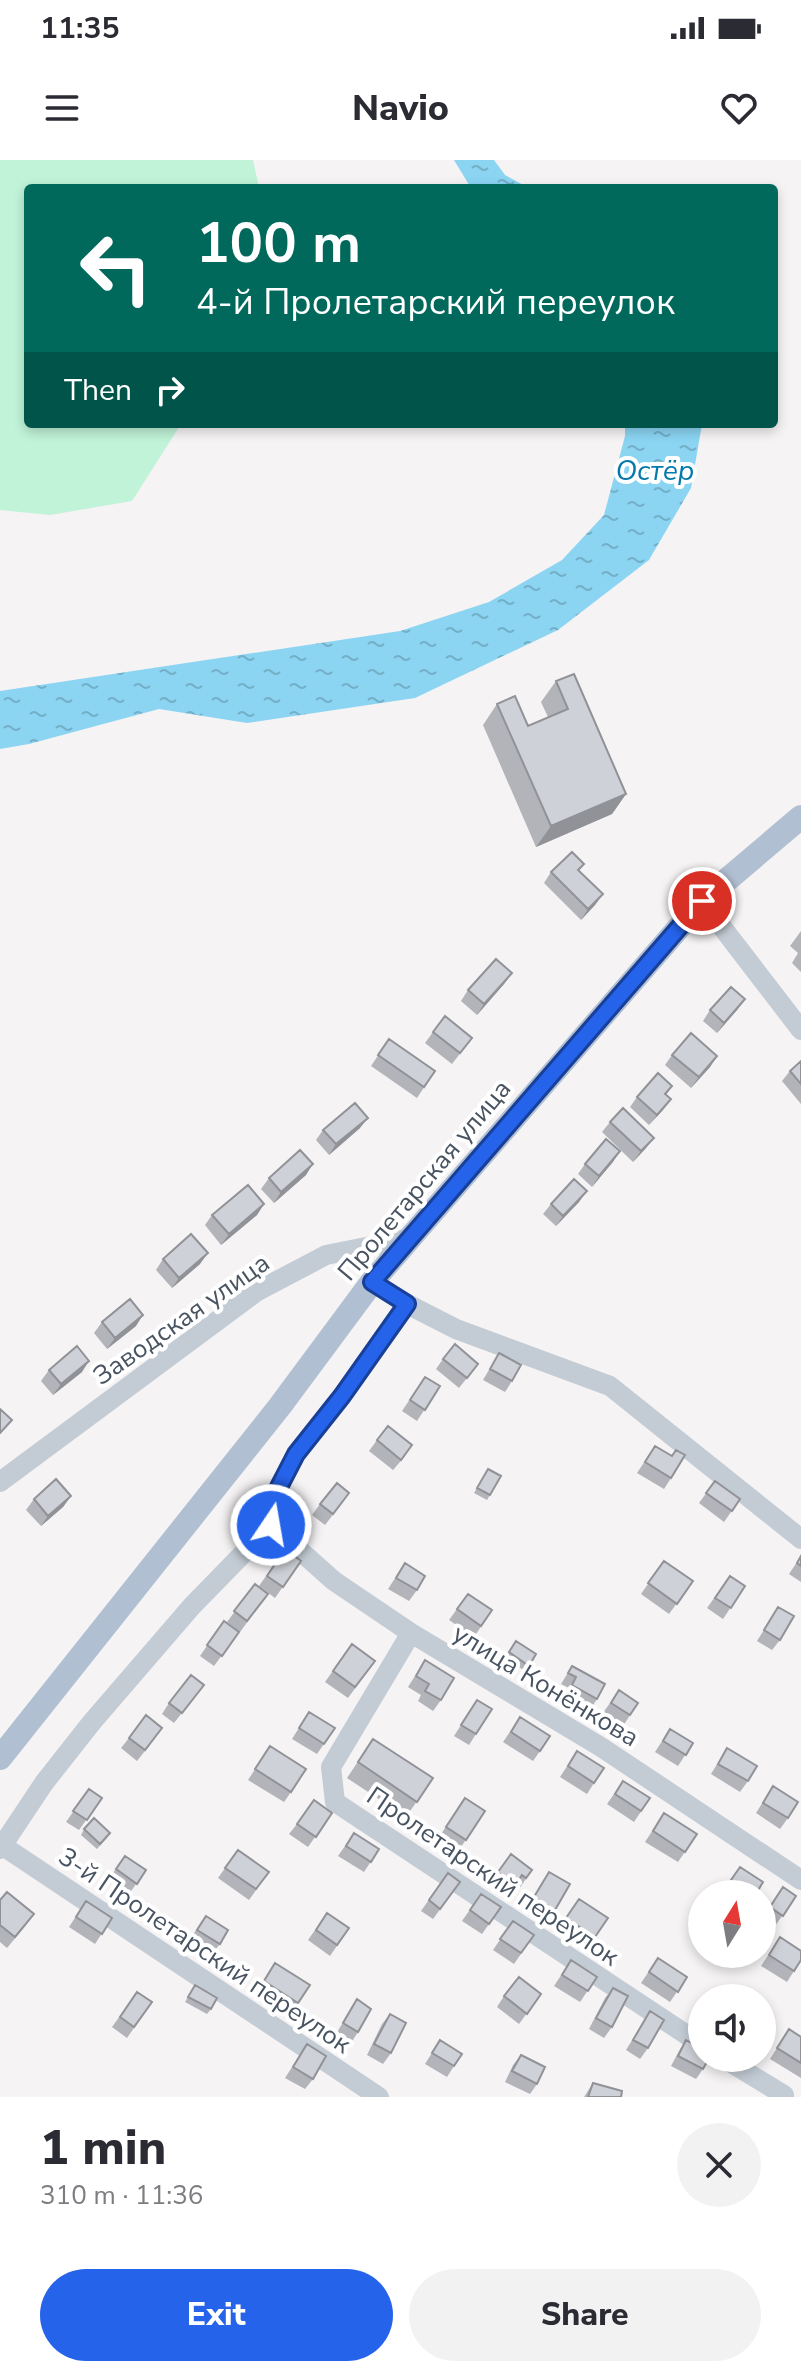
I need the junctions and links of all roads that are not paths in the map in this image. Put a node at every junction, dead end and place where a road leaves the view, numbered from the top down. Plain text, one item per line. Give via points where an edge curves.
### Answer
1 (801, 817) edge
2 (702, 901) junction
3 (801, 1030) edge
4 (411, 1238) junction
5 (372, 1282) junction
6 (407, 1304) junction
7 (0, 1482) edge
8 (271, 1525) junction
9 (801, 1539) edge
10 (411, 1633) junction
11 (0, 1758) edge
12 (1, 1847) edge
13 (801, 1880) edge
14 (688, 2036) edge
15 (746, 2072) edge
16 (379, 2097) edge
17 (783, 2097) edge

1 - 2 main road, Пролетарская улица
2 - 3 street
2 - 4 main road, Пролетарская улица
4 - 5 main road, Пролетарская улица
4 - 7 street, Заводская улица via 326,1255 256,1292
5 - 6 street
5 - 11 main road, Пролетарская улица
6 - 8 street via 296,1454 279,1487
6 - 9 street via 456,1329 610,1386
8 - 10 street, улица Конёнкова via 334,1581
8 - 12 street via 92,1722
10 - 13 street, улица Конёнкова via 601,1747
10 - 14 street, Пролетарский переулок via 331,1767 335,1802
12 - 16 street, 3-й Пролетарский переулок
15 - 17 street

